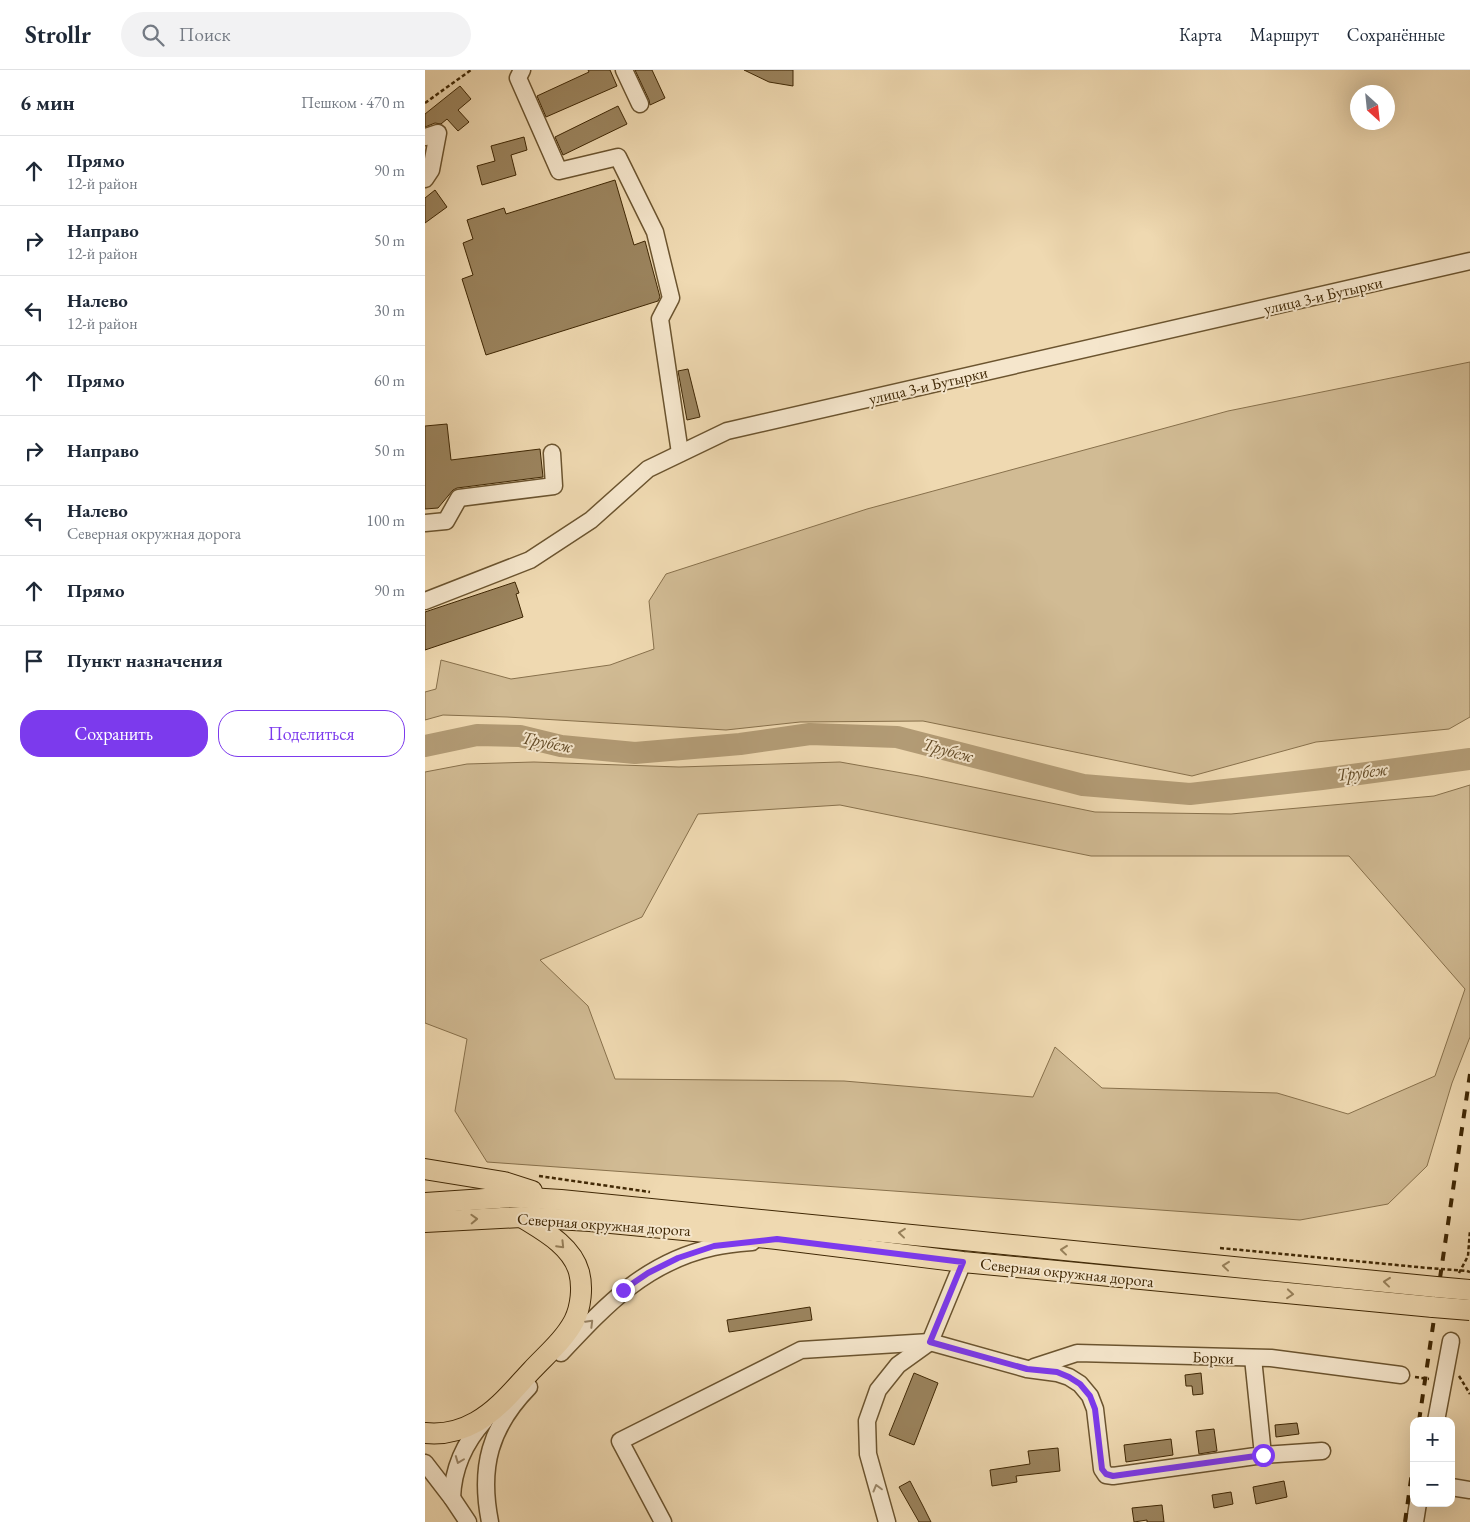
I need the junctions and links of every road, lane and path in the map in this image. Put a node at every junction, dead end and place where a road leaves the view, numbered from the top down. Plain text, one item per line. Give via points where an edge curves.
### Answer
1 (471, 70) edge
2 (522, 70) edge
3 (625, 70) edge
4 (425, 103) edge
5 (640, 104) dead end
6 (425, 137) edge
7 (425, 179) edge
8 (1470, 261) edge
9 (680, 453) junction
10 (552, 454) dead end
11 (425, 523) edge
12 (425, 601) edge
13 (425, 1169) edge
14 (531, 1175) dead end
15 (655, 1192) dead end
16 (561, 1200) junction
17 (425, 1203) edge
18 (521, 1217) junction
19 (425, 1222) edge
20 (777, 1239) junction
21 (1220, 1248) dead end
22 (963, 1262) junction
23 (1469, 1278) edge
24 (1470, 1310) edge
25 (1451, 1341) dead end
26 (930, 1342) junction
27 (1253, 1358) junction
28 (1027, 1369) junction
29 (1401, 1375) joint
30 (1443, 1380) junction
31 (497, 1406) junction
32 (1437, 1417) edge
33 (425, 1433) edge
34 (1322, 1451) dead end
35 (1263, 1455) junction
36 (425, 1463) edge
37 (1455, 1488) edge
38 (1470, 1490) edge
39 (452, 1498) junction
40 (1417, 1507) edge
41 (468, 1522) edge
42 (490, 1522) edge
43 (663, 1522) edge
44 (887, 1522) edge
45 (1415, 1522) edge

1 - 4 path
2 - 9 street via 517,78 559,171 618,157 655,232 671,298 660,319
3 - 5 street
6 - 7 street via 438,133 431,170
8 - 9 street, улица 3-и Бутырки via 727,431
9 - 12 street, улица 3-и Бутырки via 648,469 591,520 530,560
10 - 11 street via 554,486 459,498 446,521
13 - 16 main road via 504,1182
14 - 15 path
16 - 17 main road, Северная окружная дорога via 513,1197
23 -> 16 main road, Северная окружная дорога, bridge via 1436,1287
19 -> 18 main road, Северная окружная дорога
18 - 20 main road, Северная окружная дорога
18 -> 31 main road via 549,1234 571,1256 579,1271 579,1306 565,1335
20 - 22 main road, Северная окружная дорога
42 -> 20 street via 486,1485 488,1455 500,1424 519,1397 590,1322 623,1290 678,1258 714,1246
21 - 23 path, bridge via 1428,1268
22 -> 24 main road, Северная окружная дорога, bridge
22 - 26 street
25 - 30 street
26 - 28 street
26 - 43 street via 801,1350 620,1441
44 -> 26 street via 868,1454 867,1421 878,1390 898,1365
27 - 28 street, Борки via 1077,1353
27 - 29 street, Борки
27 - 35 street
28 - 35 street via 1057,1372 1069,1377 1090,1396 1095,1409 1102,1469 1106,1474 1113,1476
29 - 30 path
30 - 32 street
31 - 33 main road via 477,1422 455,1432
31 -> 39 street via 472,1434 461,1453
34 - 35 street
36 - 39 street
37 - 38 street
39 - 41 street
40 - 45 street

